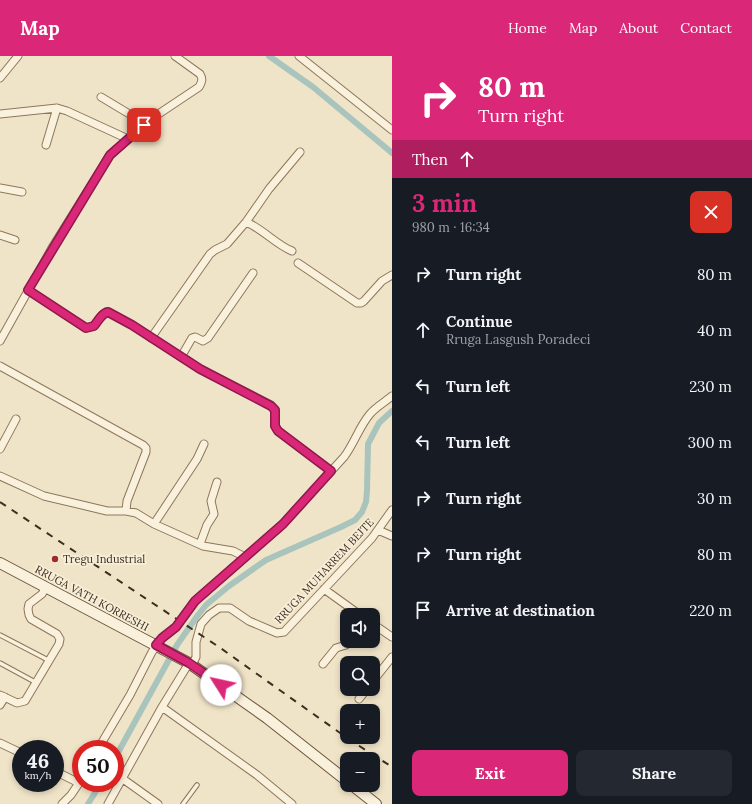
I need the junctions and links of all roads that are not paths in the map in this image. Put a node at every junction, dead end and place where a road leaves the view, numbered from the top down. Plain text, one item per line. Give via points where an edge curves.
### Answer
1 (18, 56) edge
2 (175, 56) edge
3 (299, 56) edge
4 (0, 78) edge
5 (101, 98) dead end
6 (57, 108) junction
7 (0, 114) edge
8 (144, 125) junction
9 (392, 130) edge
10 (128, 139) junction
11 (46, 145) dead end
12 (300, 152) dead end
13 (0, 188) edge
14 (22, 192) dead end
15 (246, 222) junction
16 (0, 235) edge
17 (15, 240) dead end
18 (292, 251) dead end
19 (298, 263) dead end
20 (253, 274) dead end
21 (392, 275) edge
22 (28, 290) junction
23 (151, 338) junction
24 (0, 341) edge
25 (181, 357) junction
26 (0, 366) edge
27 (392, 396) edge
28 (16, 419) dead end
29 (204, 444) dead end
30 (0, 449) edge
31 (331, 471) junction
32 (0, 476) edge
33 (217, 482) dead end
34 (392, 510) edge
35 (126, 511) junction
36 (154, 524) junction
37 (378, 530) junction
38 (392, 536) edge
39 (200, 544) junction
40 (244, 558) junction
41 (0, 563) edge
42 (46, 587) junction
43 (324, 589) junction
44 (350, 608) edge
45 (380, 629) edge
46 (0, 635) edge
47 (392, 637) edge
48 (159, 646) junction
49 (340, 647) edge
50 (392, 657) edge
51 (48, 660) junction
52 (189, 662) junction
53 (0, 664) edge
54 (323, 664) dead end
55 (380, 672) edge
56 (35, 682) junction
57 (2, 696) edge
58 (361, 696) edge
59 (359, 699) dead end
60 (0, 705) edge
61 (162, 708) junction
62 (103, 740) edge
63 (0, 742) edge
64 (12, 748) edge
65 (340, 775) edge
66 (124, 777) edge
67 (124, 780) edge
68 (197, 785) dead end
69 (73, 792) edge
70 (115, 792) edge
71 (361, 792) edge
72 (62, 804) edge
73 (108, 804) edge
74 (158, 804) edge
75 (183, 804) edge
76 (292, 804) edge
77 (376, 804) edge

1 - 4 street
2 - 8 street via 200,74 202,82 199,87
3 - 9 street
5 - 8 street via 132,115
6 - 7 street
6 - 10 street
6 - 11 street
8 - 10 street
10 - 22 street via 110,155
12 - 15 street
13 - 14 street
15 - 18 street
15 - 23 street via 227,244 210,254
16 - 17 street
19 - 21 street via 357,303 364,301 382,281
20 - 25 street via 208,338 203,341 192,338
22 - 23 street via 86,328 94,326 100,317 108,312
22 - 24 street
23 - 25 street
25 - 31 street via 271,406 275,410 275,426 278,431
26 - 35 street via 146,448 127,501
27 - 31 street via 371,414 348,451
28 - 30 street
29 - 36 street
31 - 40 street via 283,524
32 - 35 street via 44,496 107,511
33 - 39 street via 211,501 214,514
34 - 37 street, RRUGA MUHARREM BEJTE
35 - 36 street via 136,513
36 - 39 street
37 - 38 street
37 - 43 street, RRUGA MUHARREM BEJTE
39 - 40 street via 233,551
40 - 48 street via 195,601 174,629 162,638
41 - 42 main road, RRUGA VATH KORRESHI
42 - 48 main road, RRUGA VATH KORRESHI
42 - 51 street via 39,597 29,604 28,609 31,619 57,634 60,639
43 - 44 street
43 - 52 street, RRUGA MUHARREM BEJTE via 280,634 249,621 230,608 217,609 201,624 196,642 196,657
45 - 47 street
46 - 51 lane
48 - 52 main road, RRUGA VATH KORRESHI
48 - 62 street
49 - 54 street via 336,648
50 - 55 street
51 - 56 street
52 - 61 street
52 - 65 main road, RRUGA VATH KORRESHI
53 - 56 lane
56 - 57 street via 25,701 21,703
57 - 60 street
58 - 59 street
61 - 66 street
61 - 76 street via 257,775
63 - 64 street
67 - 74 street
68 - 75 lane
69 - 72 street
70 - 73 street
71 - 77 main road

